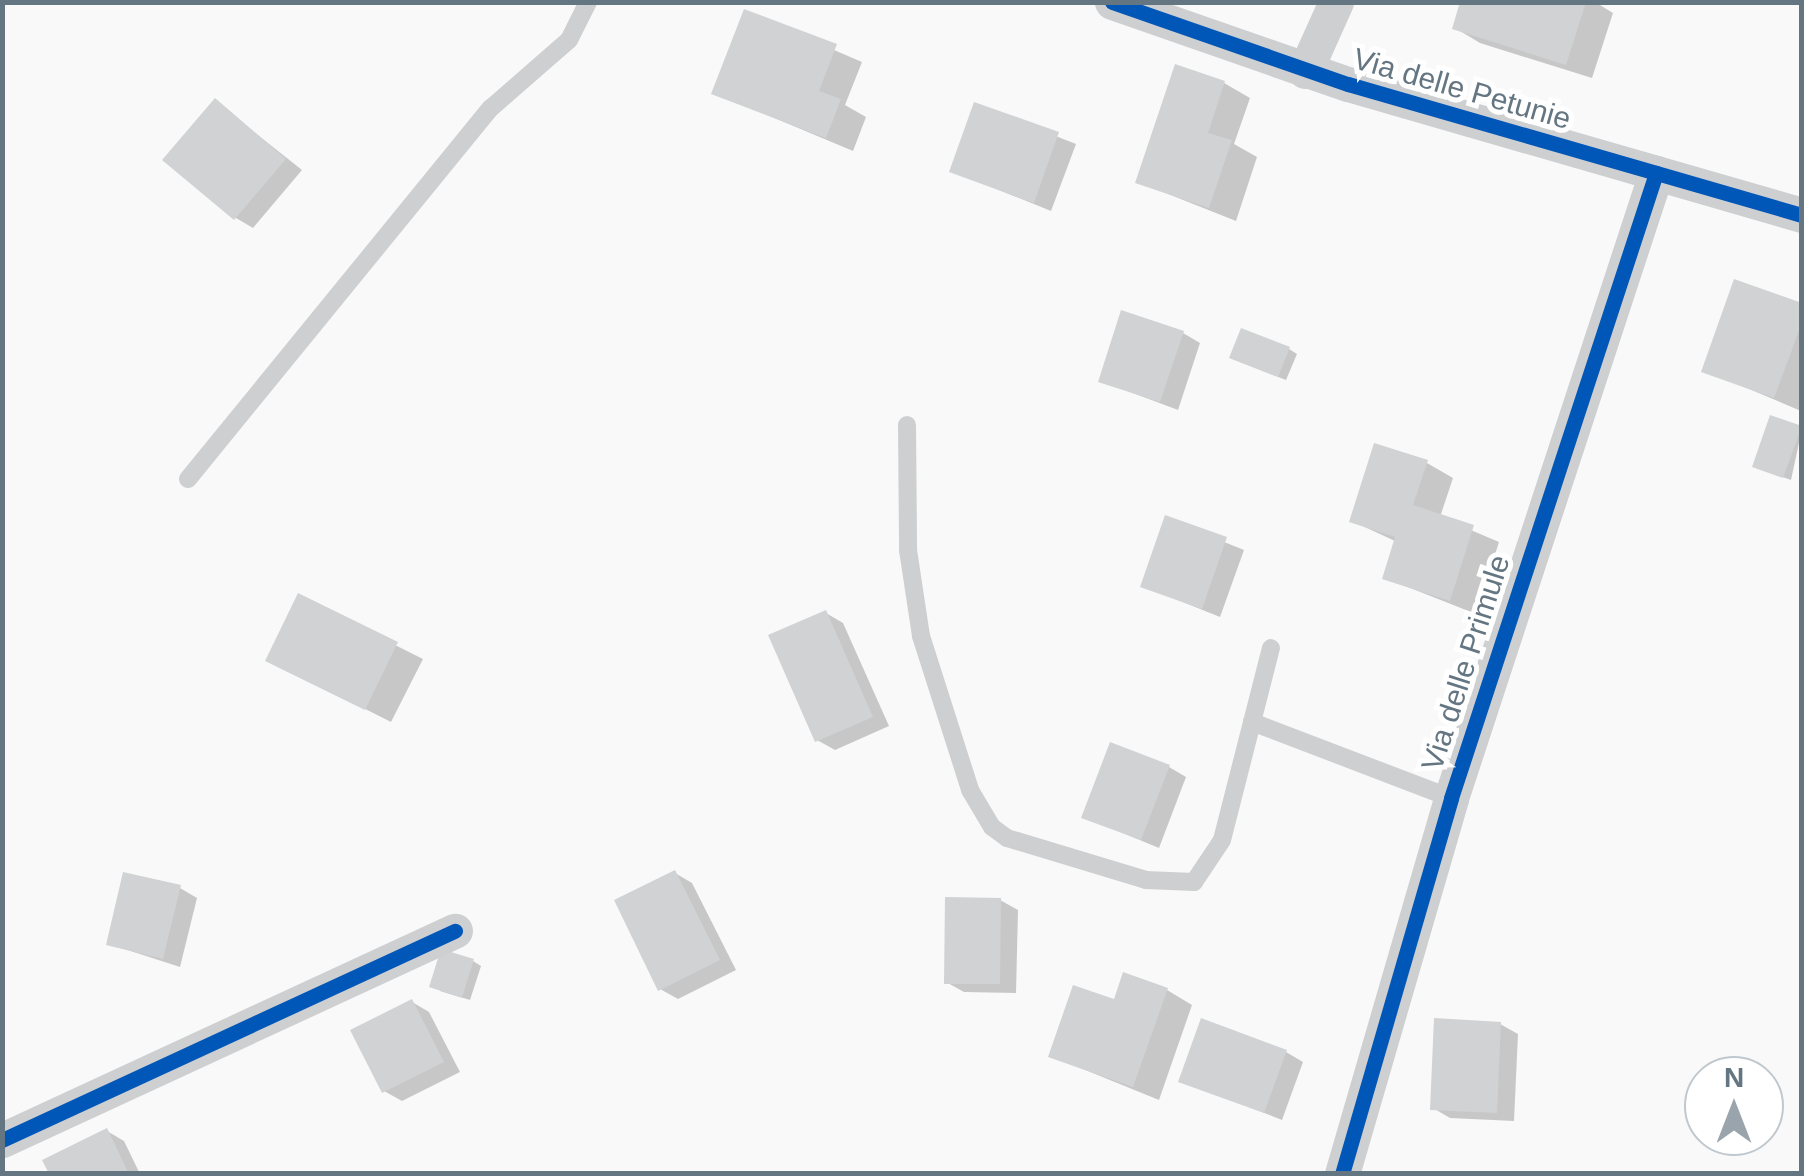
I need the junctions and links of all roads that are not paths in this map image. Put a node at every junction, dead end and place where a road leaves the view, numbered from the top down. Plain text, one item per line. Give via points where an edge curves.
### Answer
1 (588, 2) edge
2 (1112, 2) edge
3 (1336, 2) edge
4 (1305, 70) junction
5 (1656, 173) junction
6 (1802, 214) edge
7 (907, 425) dead end
8 (188, 479) dead end
9 (1271, 648) dead end
10 (1252, 722) junction
11 (1451, 798) junction
12 (455, 931) dead end
13 (2, 1140) edge
14 (1342, 1174) edge

1 - 8 lane via 569,40 491,108
2 - 4 street, Via delle Petunie
3 - 4 street
4 - 5 street, Via delle Petunie
5 - 6 street, Via delle Petunie
5 - 11 street, Via delle Primule
7 - 10 lane via 916,617 964,774 992,828 1040,852 1160,883 1194,882 1222,840
9 - 10 lane
10 - 11 lane
11 - 14 street, Via delle Primule
12 - 13 street

